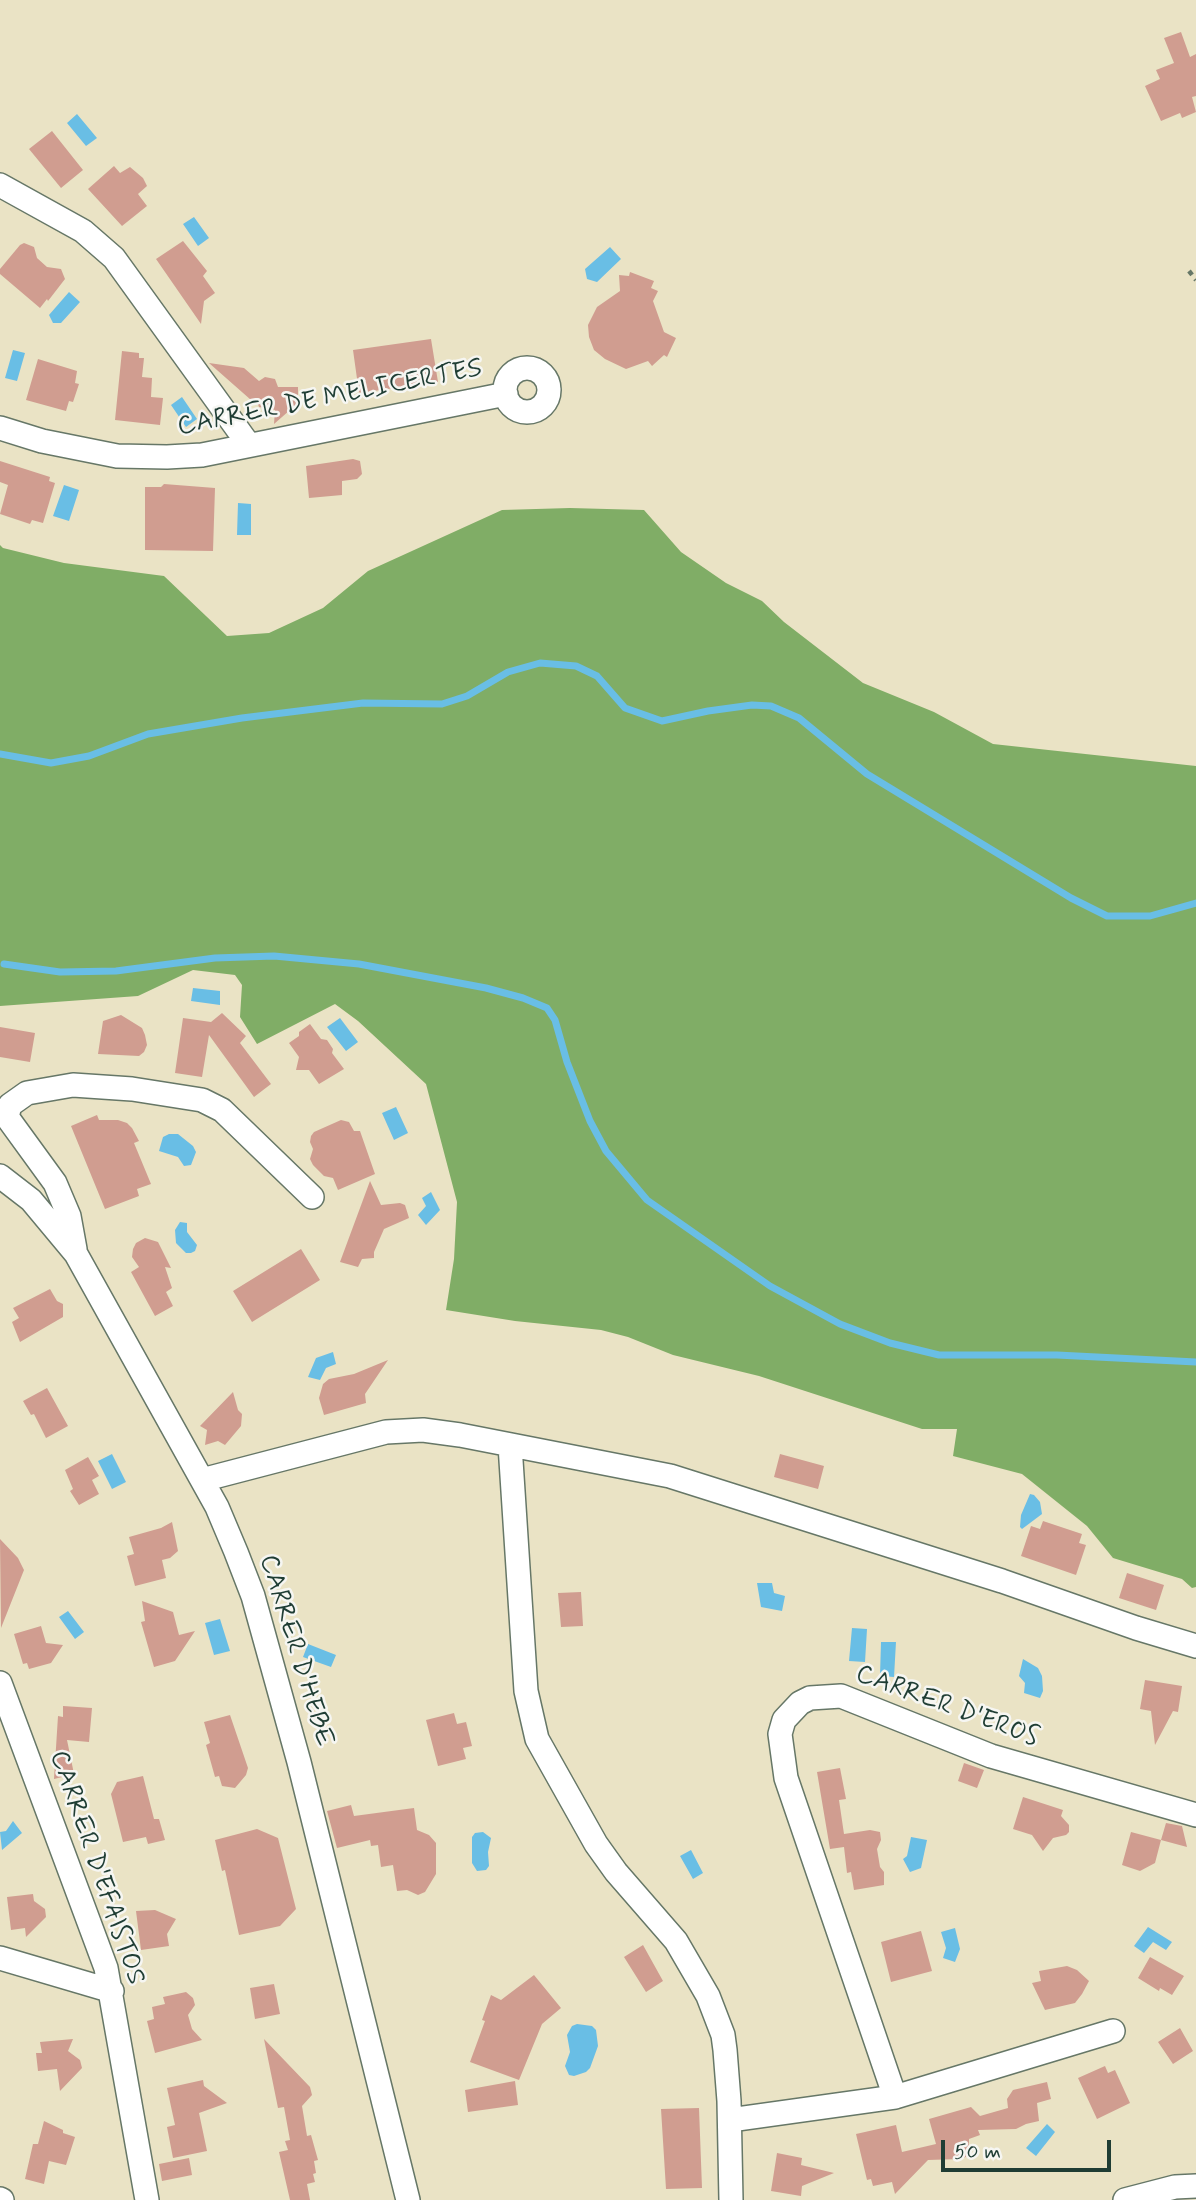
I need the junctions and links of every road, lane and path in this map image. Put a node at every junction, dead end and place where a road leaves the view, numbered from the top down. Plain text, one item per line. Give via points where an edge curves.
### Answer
1 (0, 186) edge
2 (1189, 271) dead end
3 (1196, 280) edge
4 (506, 394) dead end
5 (0, 428) edge
6 (250, 445) junction
7 (4, 1113) edge
8 (0, 1176) edge
9 (312, 1197) dead end
10 (76, 1254) junction
11 (510, 1445) junction
12 (202, 1480) junction
13 (1196, 1646) edge
14 (0, 1683) edge
15 (1196, 1815) edge
16 (0, 1958) edge
17 (112, 1991) junction
18 (1113, 2031) dead end
19 (895, 2097) junction
20 (730, 2120) junction
21 (1196, 2186) edge
22 (147, 2200) edge
23 (408, 2200) edge
24 (731, 2200) edge
25 (1125, 2200) edge

1 - 6 street via 83,231 114,258
2 - 3 path
4 - 6 street, CARRER DE MELICERTES
5 - 6 street, CARRER DE MELICERTES via 42,442 117,456 202,455
7 - 9 street via 27,1093 61,1086 120,1088 202,1100 222,1110
7 - 10 street via 55,1183 69,1216
8 - 10 street, CARRER D'HEBE via 31,1200
10 - 12 street, CARRER D'HEBE
11 - 12 street via 437,1431 386,1432
11 - 13 street via 670,1476
11 - 20 street via 526,1691 537,1739 596,1844 676,1941 708,1996 724,2042
12 - 23 street, CARRER D'HEBE via 253,1597
14 - 17 street, CARRER D'EFAISTOS
15 - 19 street, CARRER D'EROS via 973,1750 841,1696 810,1698 790,1712 780,1734 786,1778
16 - 17 street
17 - 22 street, CARRER D'EFAISTOS
18 - 19 street
19 - 20 street
20 - 24 street
21 - 25 street

